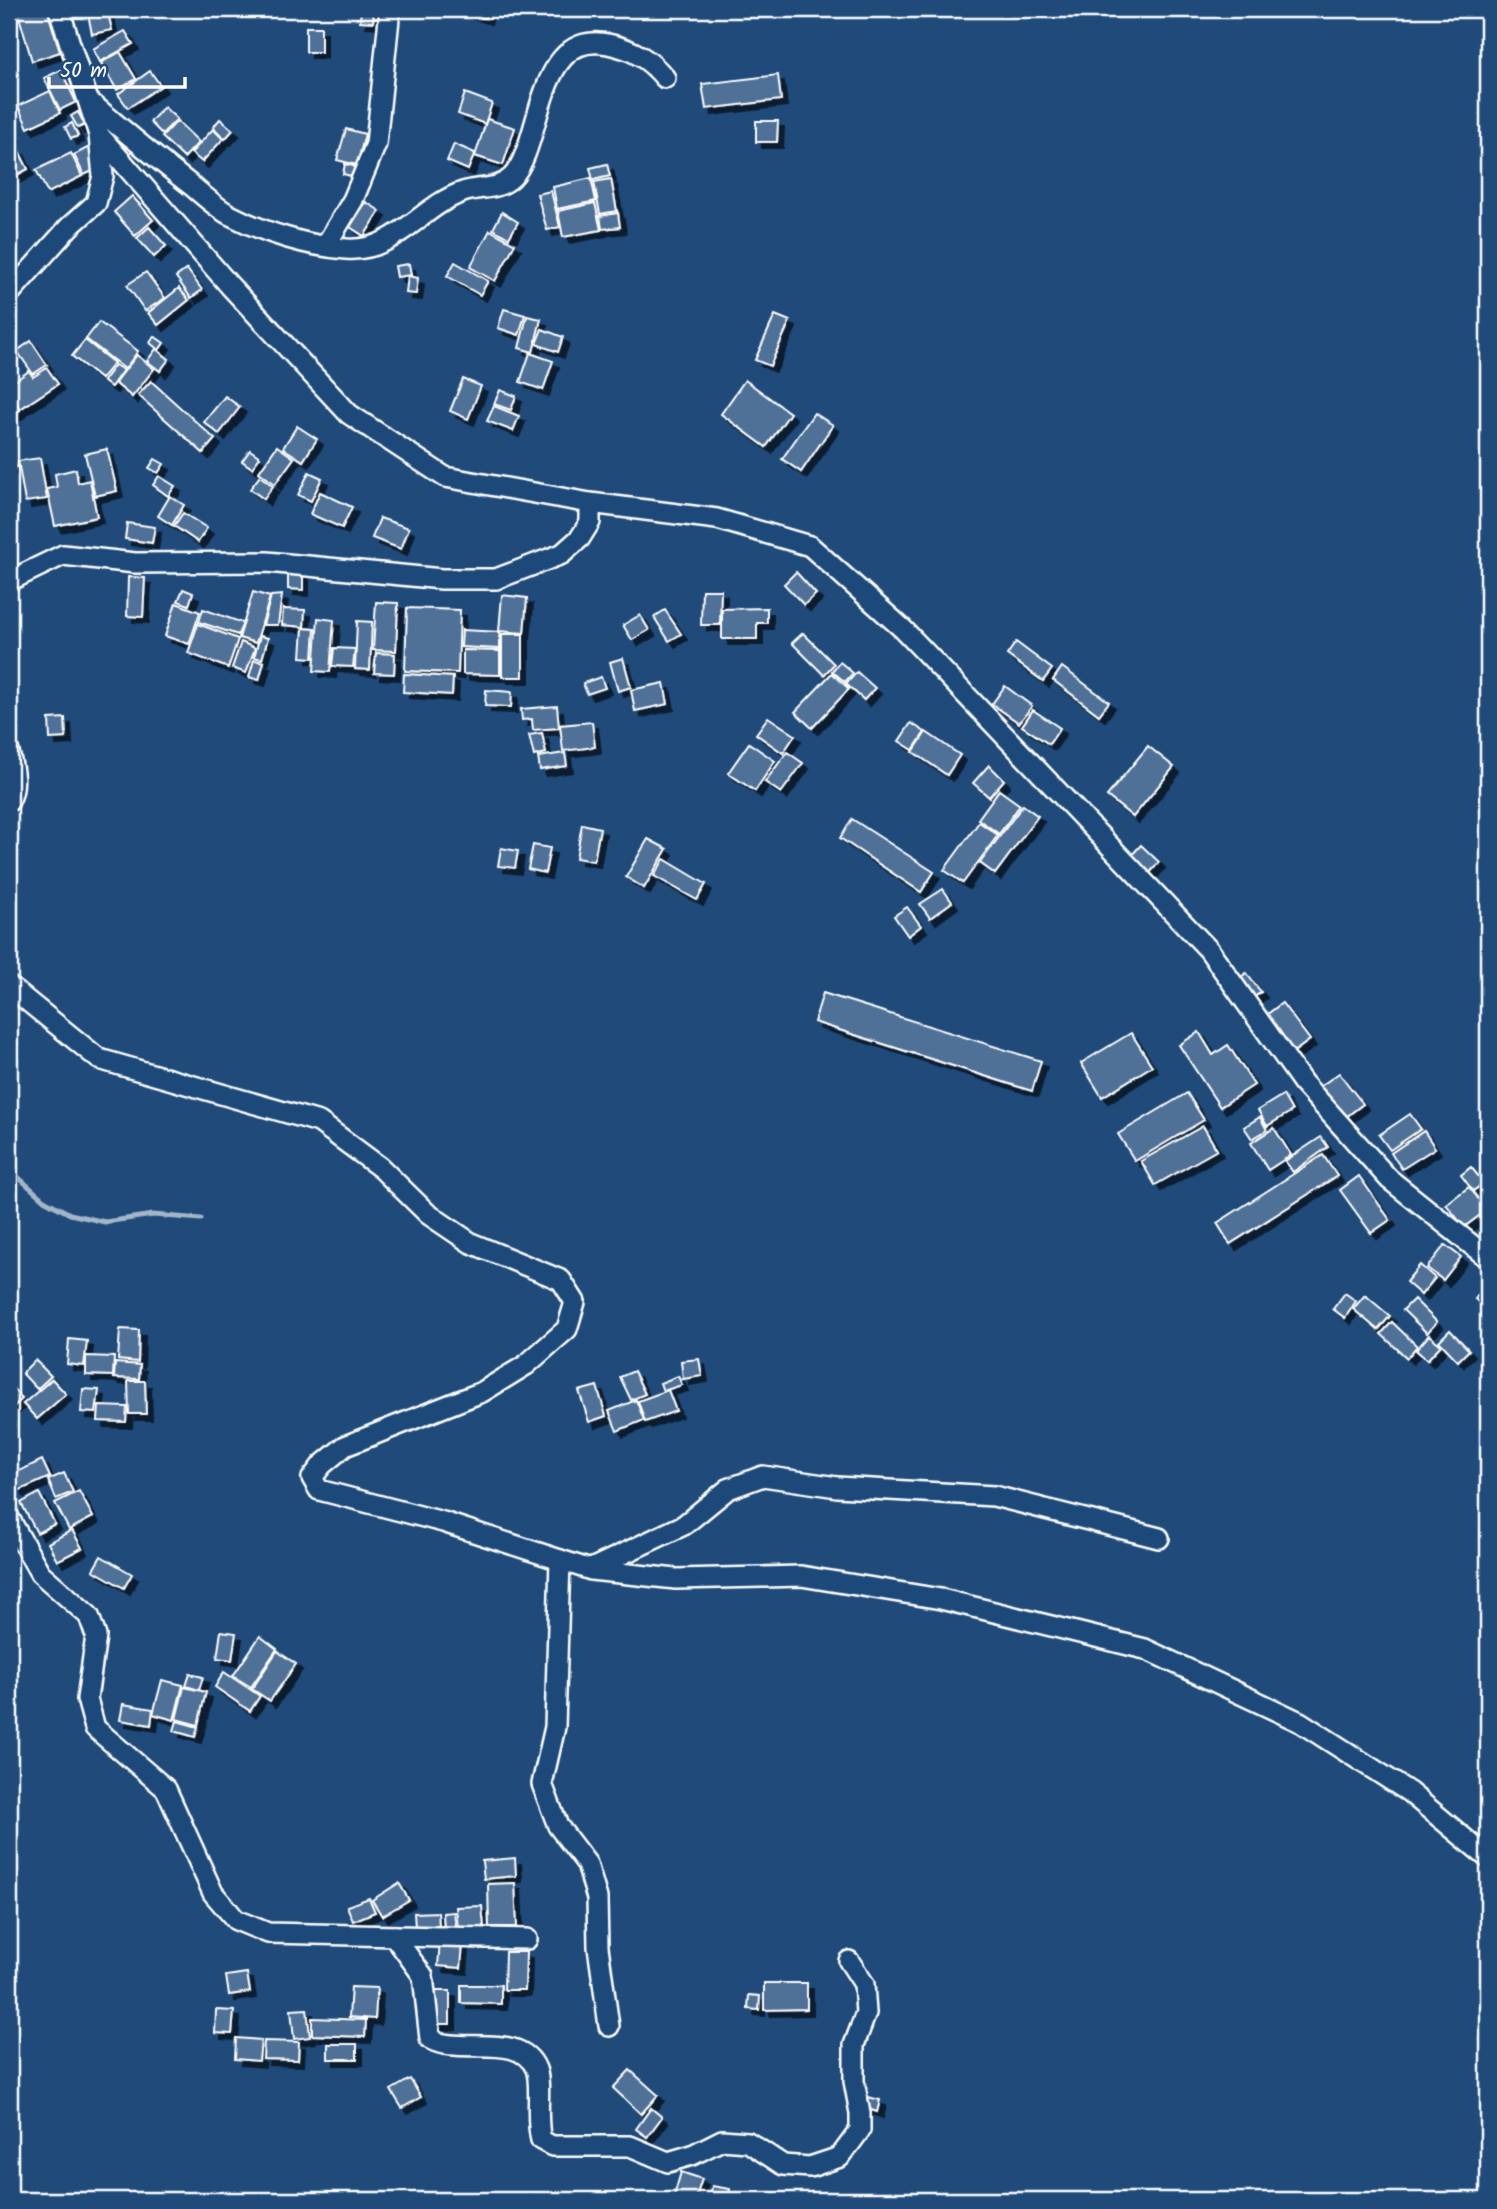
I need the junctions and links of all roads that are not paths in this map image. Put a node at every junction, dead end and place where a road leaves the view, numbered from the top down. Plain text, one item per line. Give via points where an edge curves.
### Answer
1 (59, 9) edge
2 (390, 9) edge
3 (665, 78) dead end
4 (90, 102) junction
5 (99, 135) junction
6 (326, 245) junction
7 (9, 293) edge
8 (590, 503) junction
9 (9, 581) edge
10 (9, 752) edge
11 (9, 801) edge
12 (9, 986) edge
13 (1488, 1258) edge
14 (9, 1518) edge
15 (1159, 1538) dead end
16 (560, 1560) junction
17 (590, 1570) junction
18 (1488, 1858) edge
19 (394, 1936) junction
20 (527, 1939) dead end
21 (849, 1961) dead end
22 (609, 2026) dead end

1 - 4 street
2 - 6 street via 376,144 353,200
3 - 6 street via 627,47 597,41 576,47 543,92 525,154 513,176 498,186 463,192 407,230 364,248
4 - 5 street
4 - 6 street via 228,214 271,232
5 - 7 street via 103,176 96,203
5 - 8 street via 349,414 445,477
8 - 9 street via 590,522 562,554 496,579 442,579 267,562 135,563 63,555
8 - 13 street via 718,519 810,546 903,629 1209,950 1303,1083 1390,1180
10 - 11 street via 13,792
12 - 16 street via 100,1059 319,1122 381,1168 428,1214 471,1243 561,1280 575,1302 567,1329 541,1353 482,1392 345,1446 312,1478 318,1490 443,1522
14 - 19 street via 40,1573 89,1616 96,1636 88,1699 95,1728 166,1789 213,1893 236,1920 268,1933
15 - 17 street via 994,1496 836,1487 763,1476 728,1489 684,1525
16 - 17 street
16 - 22 street via 555,1727 542,1784 558,1826 587,1864 597,1898 598,1947
17 - 18 street via 676,1578 801,1576 941,1600 1145,1649 1300,1722 1409,1792
19 - 20 street
19 - 21 street via 423,1976 430,2039 441,2046 509,2048 523,2053 536,2069 541,2140 552,2146 630,2146 668,2162 722,2140 748,2142 783,2165 810,2167 840,2157 860,2130 853,2081 854,2045 866,2012 864,1984

